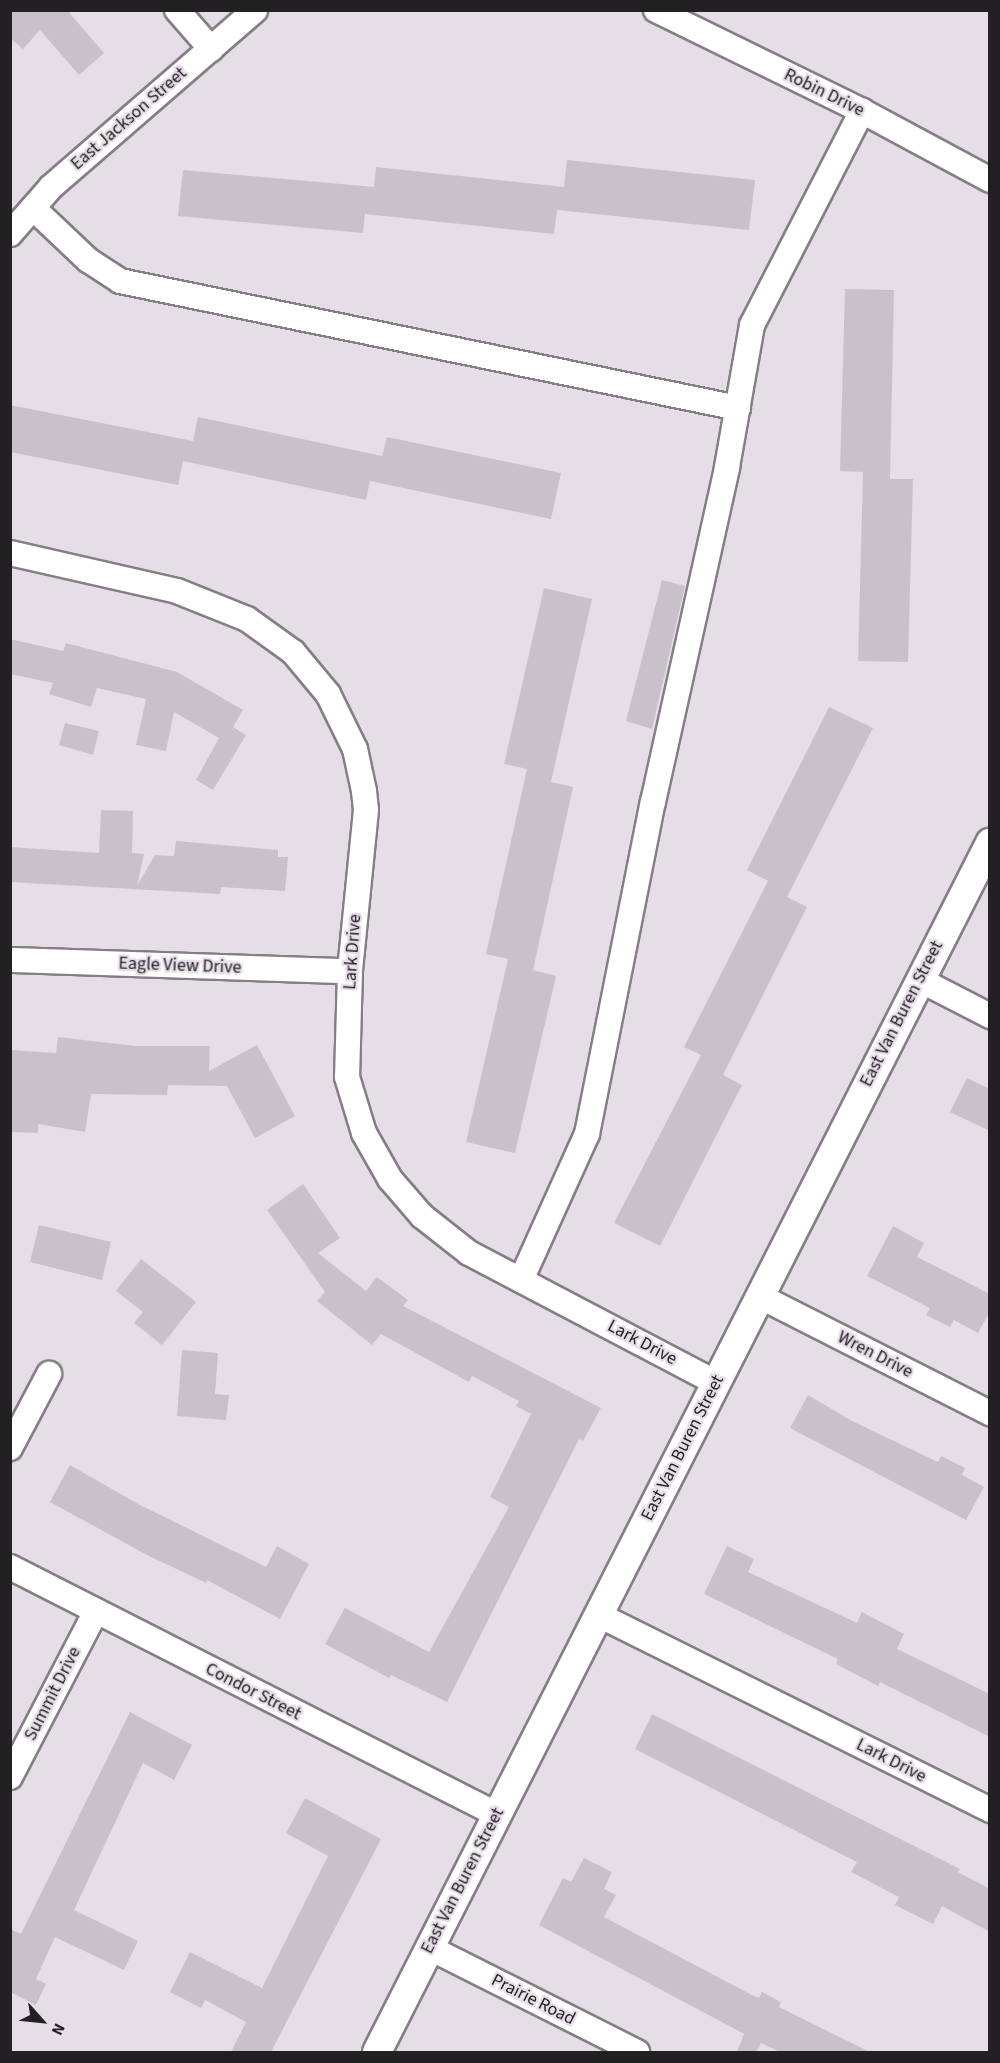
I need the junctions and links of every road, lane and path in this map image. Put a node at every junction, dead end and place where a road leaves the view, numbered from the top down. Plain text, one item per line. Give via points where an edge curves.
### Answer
1 (177, 10) edge
2 (255, 10) edge
3 (656, 10) edge
4 (211, 49) junction
5 (862, 111) junction
6 (990, 180) edge
7 (33, 208) junction
8 (10, 234) edge
9 (738, 408) junction
10 (10, 553) edge
11 (990, 843) edge
12 (10, 960) edge
13 (350, 971) junction
14 (920, 980) junction
15 (990, 1016) edge
16 (521, 1280) junction
17 (761, 1297) junction
18 (49, 1374) dead end
19 (715, 1382) junction
20 (990, 1413) edge
21 (10, 1448) edge
22 (10, 1567) edge
23 (96, 1611) junction
24 (598, 1615) junction
25 (10, 1777) edge
26 (990, 1810) edge
27 (496, 1814) junction
28 (430, 1948) junction
29 (377, 2052) edge
30 (637, 2052) edge

1 - 4 street
2 - 4 street, East Jackson Street
3 - 5 street, Robin Drive
4 - 7 street, East Jackson Street via 51,187
5 - 6 street, Robin Drive
5 - 9 street via 752,325
7 - 8 street, East Jackson Street
7 - 9 street via 88,260 120,281
9 - 16 street via 587,1134
10 - 13 street, Lark Drive via 177,591 247,619 293,652 328,694 355,749 366,810
11 - 14 street, East Van Buren Street
12 - 13 street, Eagle View Drive
13 - 16 street, Lark Drive via 347,1077 364,1133 390,1179 422,1216 469,1252
14 - 15 street
14 - 17 street, East Van Buren Street
16 - 19 street, Lark Drive
17 - 19 street, East Van Buren Street
17 - 20 street, Wren Drive
18 - 21 street
19 - 24 street, East Van Buren Street
22 - 23 street, Condor Street
23 - 25 street, Summit Drive
23 - 27 street, Condor Street
24 - 26 street, Lark Drive
24 - 27 street, East Van Buren Street
27 - 28 street, East Van Buren Street
28 - 29 street, East Van Buren Street
28 - 30 street, Prairie Road

